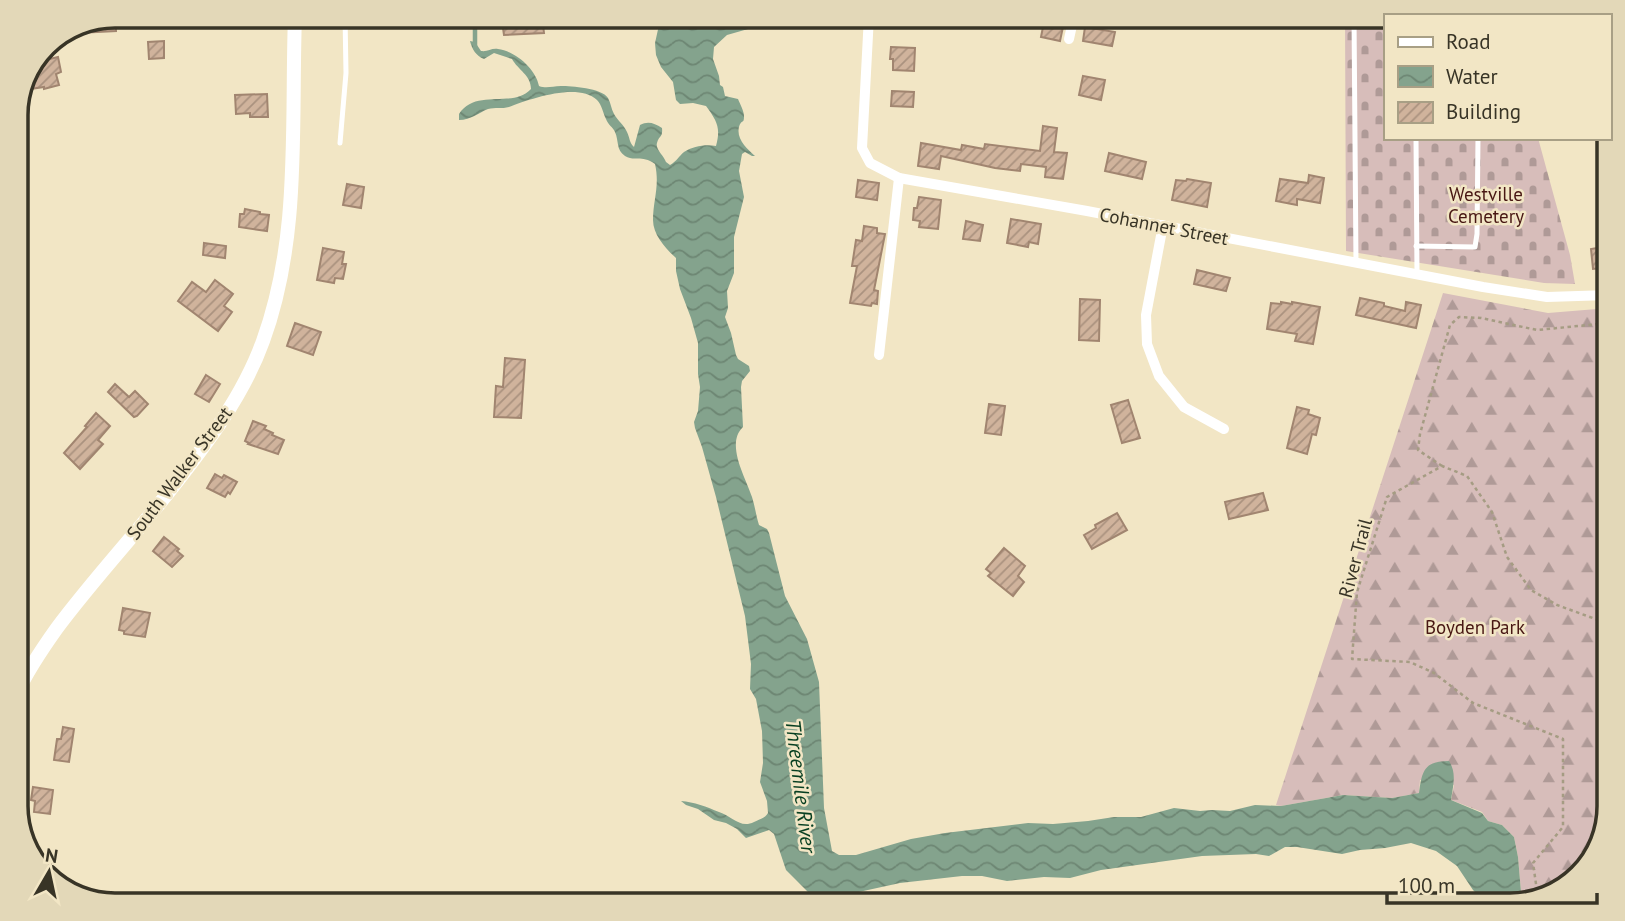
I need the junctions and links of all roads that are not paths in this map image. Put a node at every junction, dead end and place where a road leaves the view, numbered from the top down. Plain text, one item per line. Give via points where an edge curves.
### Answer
1 (295, 28) edge
2 (345, 28) edge
3 (868, 28) edge
4 (1071, 28) edge
5 (1354, 28) edge
6 (1069, 39) dead end
7 (1416, 140) edge
8 (1478, 140) edge
9 (340, 144) dead end
10 (900, 178) junction
11 (1163, 225) junction
12 (1416, 246) junction
13 (1356, 264) junction
14 (1417, 275) junction
15 (1597, 295) edge
16 (878, 355) dead end
17 (1224, 429) dead end
18 (28, 673) edge

1 - 18 street, South Walker Street via 289,231 263,342 212,434 71,610
2 - 9 lane
3 - 10 street, Cohannet Street via 862,148 870,163
4 - 6 street
5 - 13 lane
7 - 12 lane
8 - 12 lane via 1475,247
10 - 11 street, Cohannet Street
10 - 16 street
11 - 13 street, Cohannet Street
11 - 17 street via 1146,316 1147,344 1159,376 1184,407
12 - 14 lane
13 - 14 street, Cohannet Street
14 - 15 street, Cohannet Street via 1547,297

